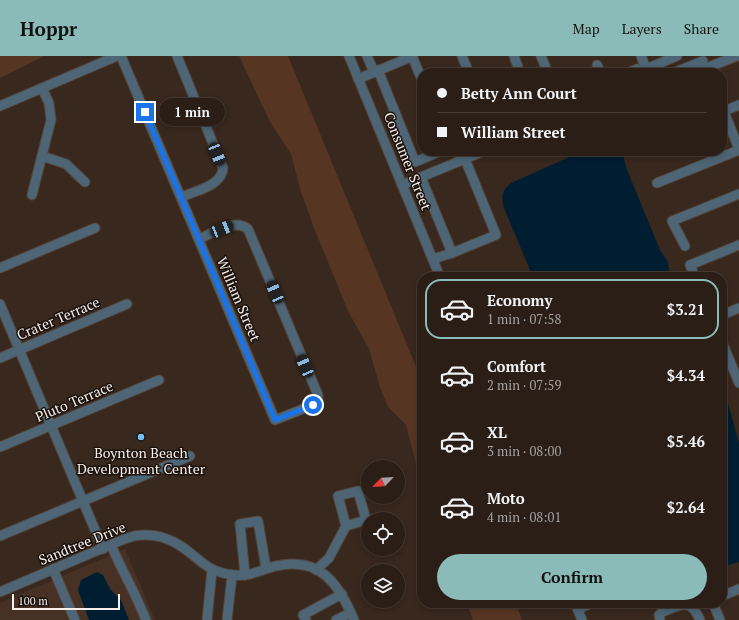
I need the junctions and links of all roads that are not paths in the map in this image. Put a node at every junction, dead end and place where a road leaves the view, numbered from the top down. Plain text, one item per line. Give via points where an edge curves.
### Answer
1 (117, 56) edge
2 (121, 56) edge
3 (177, 56) edge
4 (349, 56) edge
5 (367, 56) edge
6 (412, 56) edge
7 (462, 56) edge
8 (514, 56) edge
9 (541, 56) edge
10 (641, 56) edge
11 (676, 56) edge
12 (737, 56) edge
13 (704, 64) edge
14 (417, 68) edge
15 (467, 68) edge
16 (518, 68) edge
17 (546, 68) edge
18 (643, 68) edge
19 (652, 68) edge
20 (690, 68) edge
21 (376, 71) junction
22 (358, 78) junction
23 (42, 88) junction
24 (739, 105) edge
25 (0, 106) edge
26 (727, 108) edge
27 (727, 119) edge
28 (739, 149) edge
29 (727, 154) edge
30 (42, 156) junction
31 (430, 156) edge
32 (448, 156) edge
33 (472, 156) edge
34 (722, 156) edge
35 (465, 159) junction
36 (452, 164) junction
37 (421, 177) junction
38 (85, 182) dead end
39 (657, 183) dead end
40 (402, 185) junction
41 (739, 194) edge
42 (32, 195) dead end
43 (181, 197) junction
44 (95, 228) dead end
45 (199, 239) junction
46 (739, 245) edge
47 (685, 246) dead end
48 (452, 253) junction
49 (433, 259) junction
50 (0, 268) edge
51 (438, 272) edge
52 (694, 272) edge
53 (0, 304) edge
54 (127, 304) dead end
55 (739, 308) edge
56 (727, 314) edge
57 (19, 350) junction
58 (727, 354) edge
59 (0, 358) edge
60 (158, 380) dead end
61 (739, 383) edge
62 (51, 425) junction
63 (0, 447) edge
64 (190, 456) dead end
65 (83, 501) junction
66 (346, 526) dead end
67 (0, 536) edge
68 (107, 547) junction
69 (266, 568) junction
70 (53, 569) junction
71 (212, 570) junction
72 (316, 570) junction
73 (232, 575) junction
74 (245, 575) junction
75 (739, 588) edge
76 (0, 592) edge
77 (342, 594) junction
78 (727, 594) edge
79 (577, 608) edge
80 (673, 608) edge
81 (694, 608) edge
82 (715, 608) edge
83 (352, 616) edge
84 (75, 620) edge
85 (146, 620) edge
86 (207, 620) edge
87 (227, 620) edge
88 (306, 620) edge
89 (336, 620) edge
90 (582, 620) edge
91 (660, 620) edge
92 (700, 620) edge
93 (720, 620) edge

1 - 23 street
2 - 43 street, William Street
3 - 43 street via 223,168 218,180
4 - 22 street, Consumer Street
5 - 21 street
6 - 14 street
6 - 21 street
7 - 15 street
8 - 16 street
9 - 17 street
10 - 18 street
11 - 19 street
12 - 13 street
13 - 20 street
21 - 22 street
21 - 31 street via 415,162
22 - 40 street, Consumer Street
23 - 25 street
23 - 30 street via 49,103 51,120
24 - 26 street
27 - 28 street
28 - 29 street
30 - 38 street via 66,164
30 - 42 street
32 - 36 street
33 - 35 street
34 - 39 street
35 - 36 street
35 - 48 street via 496,235
36 - 37 street
37 - 40 street
37 - 48 street
40 - 49 street, Consumer Street
41 - 47 street via 672,221
43 - 45 street, William Street
44 - 50 street
45 - 45 street, William Street via 275,420 313,405 318,400 318,395 248,229 242,225 234,225
46 - 52 street via 690,265
48 - 49 street
49 - 51 street, Consumer Street
53 - 57 street
54 - 57 street, Crater Terrace
55 - 56 street
57 - 59 street, Crater Terrace
57 - 62 street
58 - 61 street
60 - 62 street, Pluto Terrace
62 - 63 street, Pluto Terrace
62 - 65 street
64 - 65 street
65 - 67 street
65 - 68 street
66 - 72 street via 329,558
68 - 70 street, Sandtree Drive
68 - 71 street, Sandtree Drive via 135,536 163,537 177,543
68 - 85 street via 133,588
69 - 72 street, Sandtree Drive via 292,564
69 - 74 street, Sandtree Drive
69 - 74 street via 258,521 240,524
70 - 76 street, Sandtree Drive
70 - 84 street
71 - 73 street, Sandtree Drive
71 - 86 street
72 - 77 street, Sandtree Drive via 333,582
73 - 74 street, Sandtree Drive
73 - 87 street
75 - 78 street
77 - 83 street, Sandtree Drive
77 - 88 street via 303,615
79 - 90 street
80 - 91 street via 662,612 659,615
81 - 92 street
82 - 93 street
83 - 89 street

